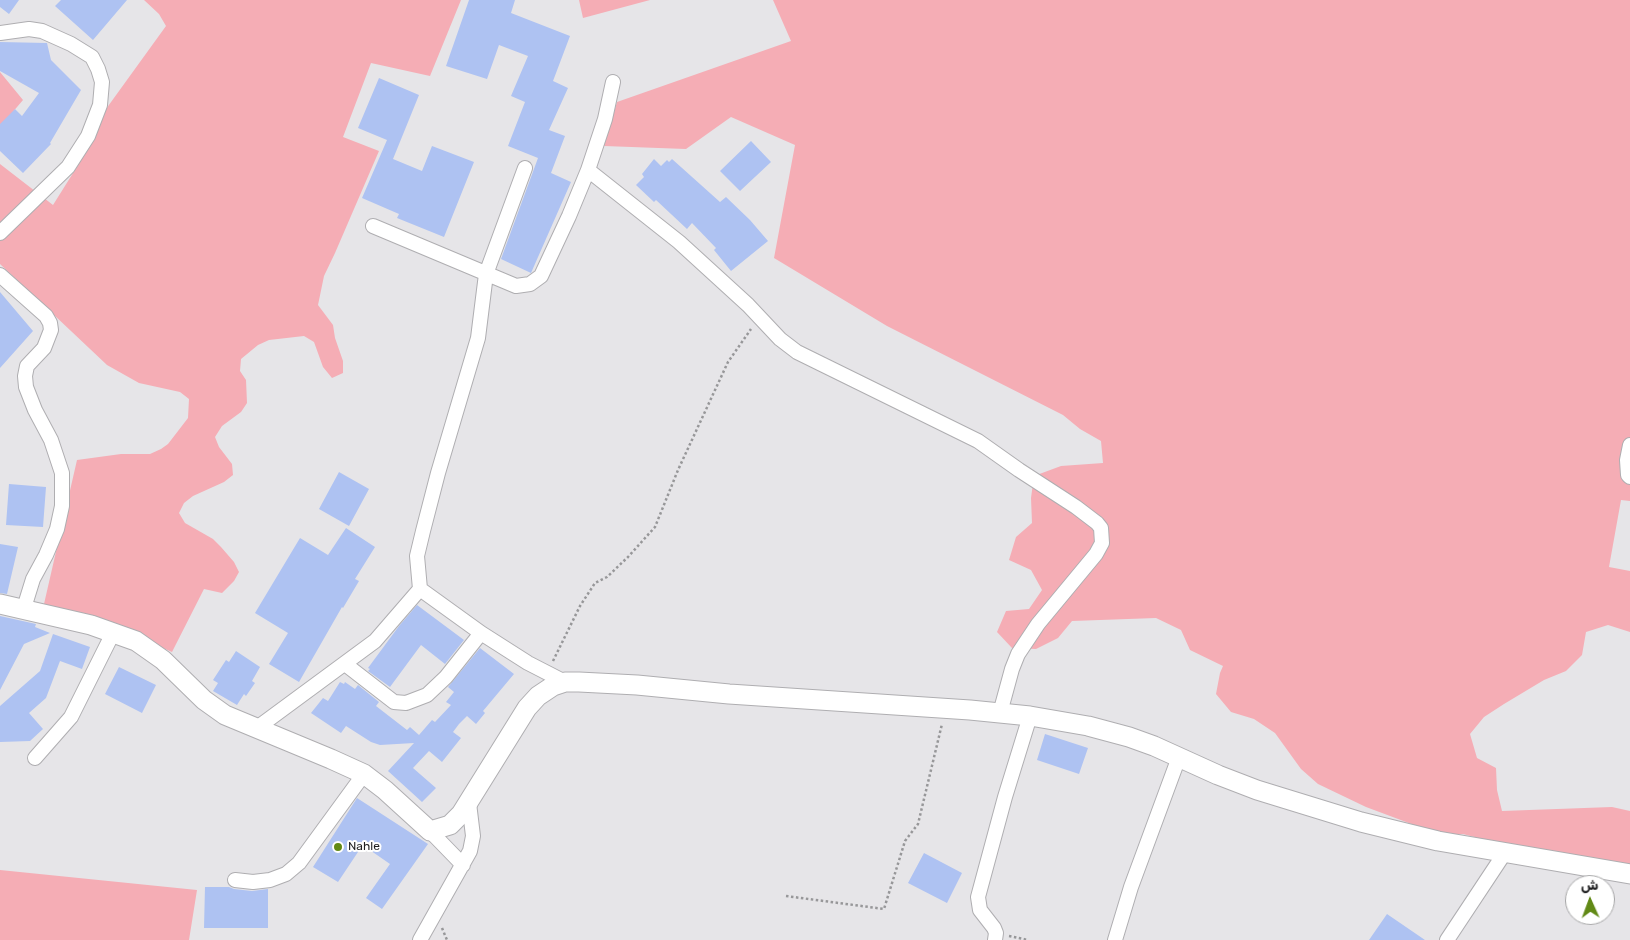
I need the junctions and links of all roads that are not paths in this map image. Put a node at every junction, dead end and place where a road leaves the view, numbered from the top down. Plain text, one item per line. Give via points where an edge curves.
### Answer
1 (0, 33) edge
2 (613, 82) dead end
3 (525, 168) dead end
4 (588, 170) junction
5 (373, 226) dead end
6 (0, 233) edge
7 (486, 274) junction
8 (0, 275) edge
9 (1630, 445) edge
10 (1630, 477) edge
11 (420, 589) junction
12 (0, 604) edge
13 (24, 608) junction
14 (113, 633) junction
15 (480, 633) junction
16 (345, 664) junction
17 (565, 682) junction
18 (1000, 713) junction
19 (1030, 716) junction
20 (257, 728) junction
21 (1178, 757) junction
22 (35, 758) dead end
23 (364, 774) junction
24 (469, 803) junction
25 (430, 831) junction
26 (1504, 854) junction
27 (463, 865) junction
28 (1630, 874) edge
29 (236, 880) dead end
30 (996, 937) edge
31 (420, 940) edge
32 (1115, 940) edge
33 (1447, 940) edge

1 - 6 street via 29,29 42,31 71,44 92,57 102,82 100,105 88,136 68,167
2 - 4 street via 605,120
3 - 7 street
4 - 7 street via 541,276 530,284 516,286
4 - 18 street via 679,242 797,352 978,442 1076,507 1101,528 1102,543 1096,554 1038,624 1018,654
5 - 7 street
7 - 11 street via 478,338 422,531 418,556
8 - 13 street via 50,323 51,330 44,348 27,366 25,376 26,387 62,472 62,506 57,529 33,579
9 - 10 street via 1627,460
11 - 15 street
11 - 16 street via 375,641
12 - 13 street
13 - 14 street
14 - 20 street via 154,653 204,700 225,715
14 - 22 street via 71,717
15 - 16 street via 446,677 427,695 406,703 394,702
15 - 17 street
16 - 20 street
17 - 18 street
17 - 24 street via 538,696 527,708
18 - 19 street
19 - 21 street via 1129,737
19 - 30 street via 1004,797 978,897 980,910 994,928
20 - 23 street
21 - 26 street via 1257,790 1360,822
21 - 32 street
23 - 25 street
23 - 29 street via 300,863 286,874 270,880
24 - 25 street via 450,825
24 - 27 street via 474,836
25 - 27 street
26 - 28 street
26 - 33 street
27 - 31 street

